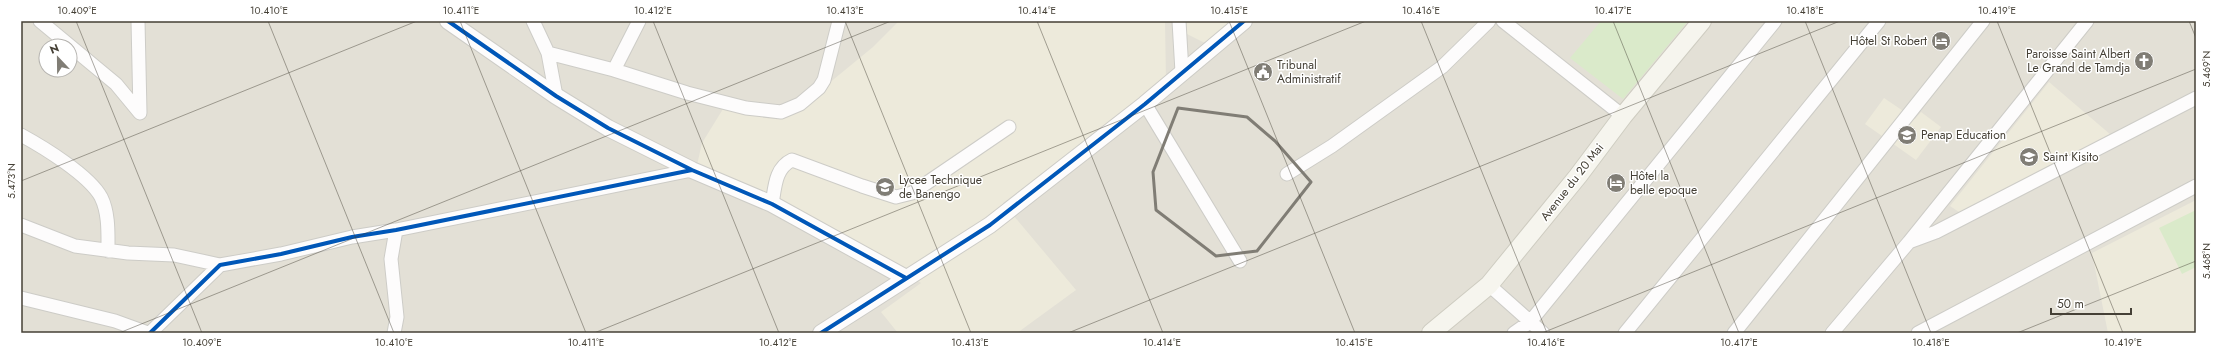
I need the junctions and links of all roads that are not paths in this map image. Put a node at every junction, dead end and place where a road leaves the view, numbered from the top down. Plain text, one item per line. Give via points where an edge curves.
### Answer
1 (40, 21) edge
2 (138, 21) edge
3 (448, 21) edge
4 (533, 21) edge
5 (639, 21) edge
6 (839, 21) edge
7 (1179, 21) edge
8 (1244, 21) edge
9 (1489, 21) edge
10 (1702, 21) edge
11 (1775, 21) edge
12 (1878, 21) edge
13 (1983, 21) edge
14 (2087, 21) edge
15 (1511, 23) edge
16 (548, 53) junction
17 (614, 70) junction
18 (1182, 72) junction
19 (556, 96) junction
20 (2196, 98) edge
21 (1145, 104) junction
22 (1623, 116) junction
23 (1009, 127) dead end
24 (21, 135) edge
25 (692, 170) junction
26 (1287, 174) dead end
27 (2196, 186) edge
28 (772, 204) junction
29 (21, 225) edge
30 (396, 230) junction
31 (1909, 242) junction
32 (108, 251) junction
33 (1240, 261) dead end
34 (220, 265) junction
35 (906, 278) junction
36 (1489, 285) junction
37 (21, 298) edge
38 (1530, 322) junction
39 (149, 333) edge
40 (394, 333) edge
41 (821, 333) edge
42 (1431, 333) edge
43 (1514, 333) edge
44 (1543, 333) edge
45 (1625, 333) edge
46 (1734, 333) edge
47 (1832, 333) edge
48 (1918, 333) edge

1 - 2 street via 116,84 140,113
3 - 19 street
4 - 16 street
5 - 17 street
6 - 17 street via 824,80 819,88 800,104 781,112 746,108
7 - 18 street
8 - 18 street
9 - 26 street via 1442,68 1332,146
10 - 22 main road, Avenue du 20 Mai
11 - 38 street
12 - 45 street
13 - 46 street
14 - 31 street
15 - 22 street
16 - 17 street
16 - 19 street
18 - 21 street
19 - 25 street via 608,128
20 - 31 street via 1936,232
21 - 33 street
21 - 35 street via 990,225
22 - 36 main road, Avenue du 20 Mai via 1578,176
23 - 28 street via 904,196 896,197 792,160 784,164 778,174
24 - 32 street via 59,159 95,189 104,208 108,228
25 - 28 street
25 - 30 street
27 - 48 street
28 - 35 street
29 - 32 street via 75,246
30 - 34 street via 352,236 281,254
30 - 40 street via 391,259 397,317
31 - 47 street
32 - 34 street via 174,255
34 - 39 street
35 - 41 street
36 - 38 street
36 - 42 main road, Avenue du 20 Mai
37 - 39 street via 115,321
38 - 43 street
38 - 44 street

